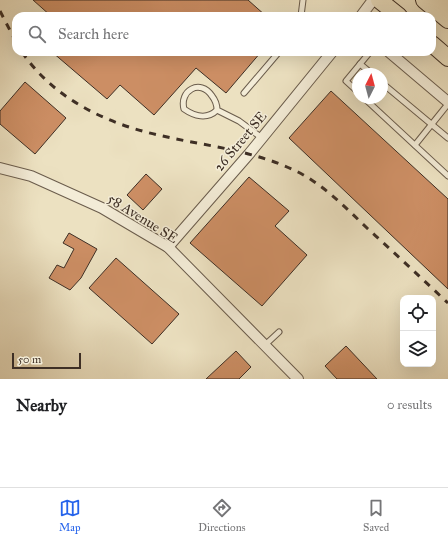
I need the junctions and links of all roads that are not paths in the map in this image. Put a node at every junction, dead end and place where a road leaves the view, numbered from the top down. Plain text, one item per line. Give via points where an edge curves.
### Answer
1 (303, 0) edge
2 (373, 0) edge
3 (379, 0) edge
4 (424, 0) edge
5 (444, 0) edge
6 (448, 3) edge
7 (302, 12) edge
8 (364, 12) edge
9 (394, 12) edge
10 (448, 20) edge
11 (436, 38) edge
12 (448, 46) edge
13 (436, 48) edge
14 (276, 56) edge
15 (328, 56) edge
16 (367, 56) edge
17 (394, 56) edge
18 (448, 58) edge
19 (360, 64) junction
20 (357, 68) edge
21 (365, 68) edge
22 (352, 74) edge
23 (352, 86) edge
24 (388, 88) edge
25 (244, 93) dead end
26 (448, 103) edge
27 (371, 104) edge
28 (217, 110) junction
29 (432, 125) junction
30 (262, 138) junction
31 (448, 138) edge
32 (415, 145) junction
33 (0, 168) edge
34 (448, 176) edge
35 (168, 246) junction
36 (278, 332) dead end
37 (264, 345) junction
38 (298, 379) edge

1 - 7 lane
2 - 8 street
3 - 9 main road
4 - 10 main road
5 - 6 main road
11 - 12 main road
13 - 18 main road
14 - 25 lane
15 - 30 street, 26 Street SE
16 - 19 lane
17 - 26 street
19 - 20 lane
19 - 21 lane
22 - 23 lane via 346,81
24 - 29 lane
26 - 29 lane
27 - 32 lane
28 - 28 lane via 207,116 192,114 184,109 183,100 187,93 199,86 209,91 217,104
28 - 30 lane via 239,121
29 - 31 lane
29 - 32 lane
30 - 35 street, 26 Street SE
32 - 34 lane
33 - 35 street, 58 Avenue SE via 31,176 102,208
35 - 37 street, 58 Avenue SE
36 - 37 lane
37 - 38 street, 58 Avenue SE

